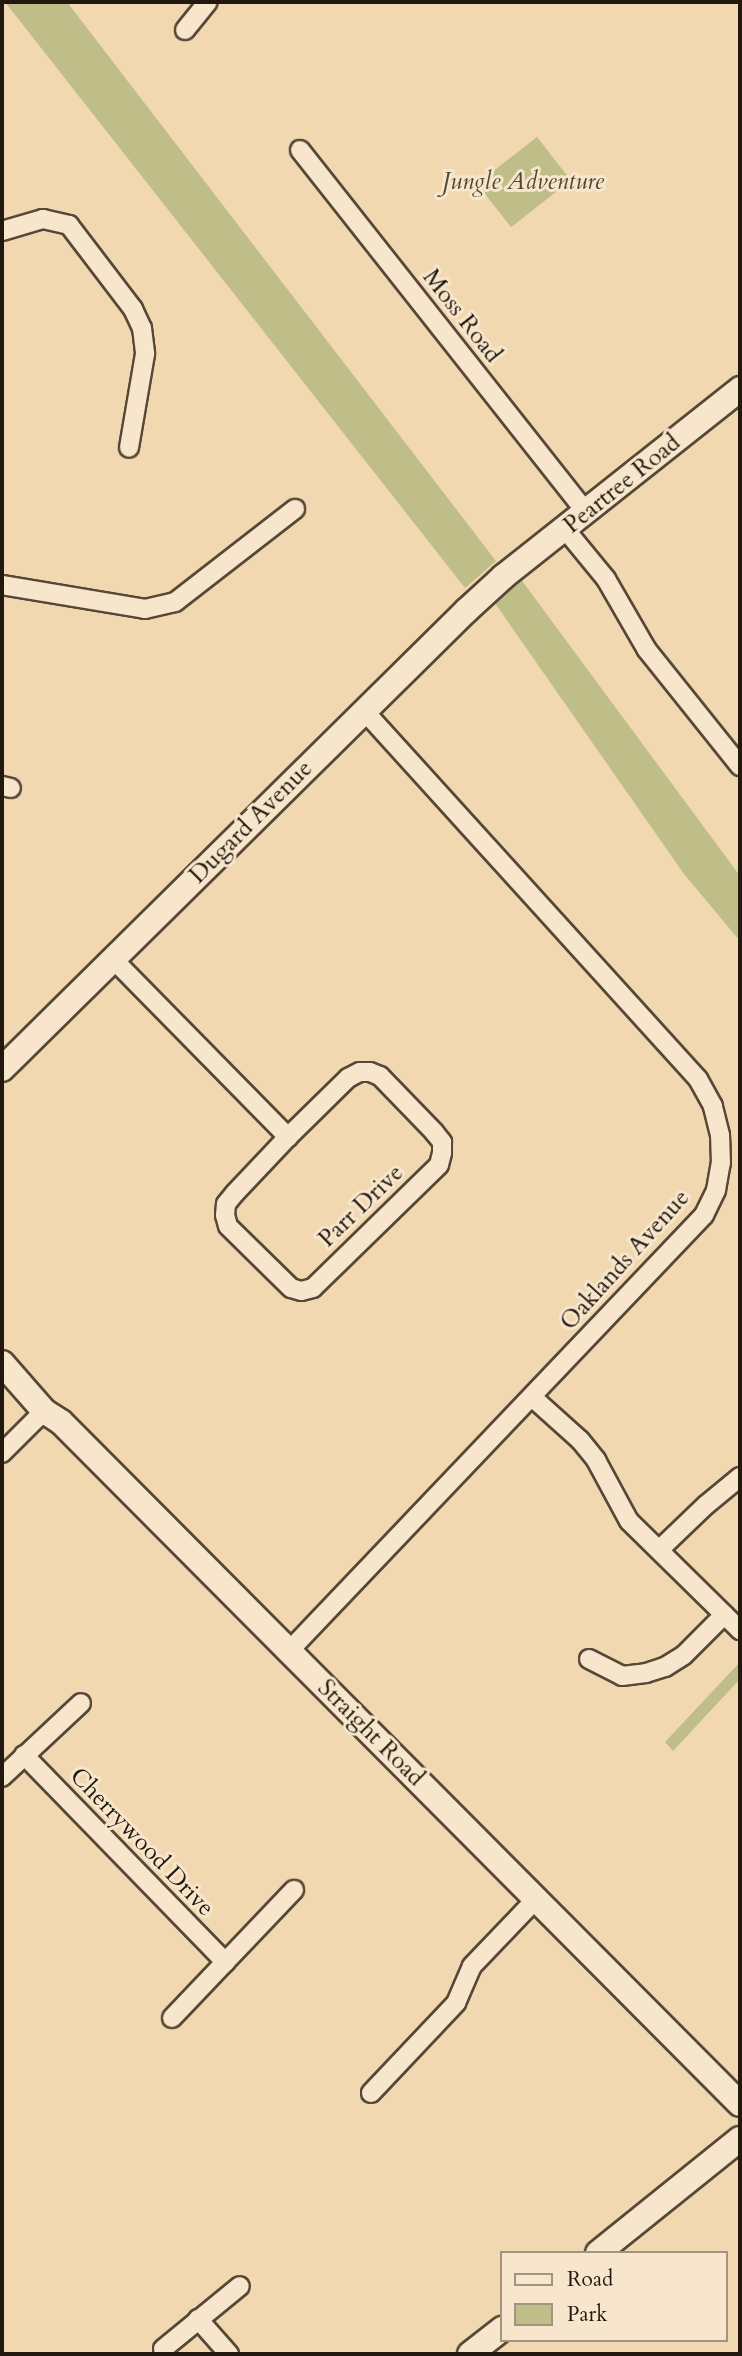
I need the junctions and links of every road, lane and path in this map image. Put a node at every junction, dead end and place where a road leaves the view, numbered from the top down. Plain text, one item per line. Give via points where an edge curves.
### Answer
1 (203, 3) edge
2 (185, 30) dead end
3 (300, 149) dead end
4 (2, 232) edge
5 (740, 389) edge
6 (129, 448) dead end
7 (295, 509) dead end
8 (586, 512) junction
9 (565, 529) junction
10 (503, 577) joint
11 (2, 585) edge
12 (364, 711) junction
13 (740, 766) edge
14 (113, 958) junction
15 (2, 1069) edge
16 (288, 1137) junction
17 (2, 1363) edge
18 (532, 1397) junction
19 (44, 1410) junction
20 (2, 1453) edge
21 (740, 1477) edge
22 (659, 1550) junction
23 (724, 1615) junction
24 (740, 1630) edge
25 (289, 1651) junction
26 (589, 1659) dead end
27 (81, 1703) dead end
28 (24, 1755) junction
29 (2, 1777) edge
30 (294, 1890) dead end
31 (536, 1899) junction
32 (225, 1962) junction
33 (172, 2018) dead end
34 (370, 2093) dead end
35 (740, 2105) edge
36 (740, 2139) edge
37 (600, 2251) edge
38 (240, 2286) dead end
39 (198, 2319) junction
40 (500, 2331) edge
41 (163, 2348) dead end
42 (229, 2354) edge
43 (470, 2354) edge

1 - 2 street
3 - 8 street, Moss Road
4 - 6 street via 43,219 69,225 133,309 142,328 145,354
5 - 8 street, Peartree Road
7 - 11 street via 175,602 145,609
8 - 9 street, Peartree Road
9 - 10 street, Peartree Road
9 - 13 street via 606,579 647,650
10 - 12 street, Dugard Avenue
12 - 14 street, Dugard Avenue
12 - 18 street, Oaklands Avenue via 698,1079 718,1125 721,1163 716,1190 704,1215
14 - 15 street, Dugard Avenue
14 - 16 street
16 - 16 street, Parr Drive via 348,1078 370,1072 380,1076 434,1132 442,1142 442,1153 439,1165 313,1288 301,1291 291,1288 237,1235 225,1215 234,1193
17 - 19 street, Straight Road
18 - 22 street via 580,1440 629,1521
18 - 25 street, Oaklands Avenue
19 - 20 street
19 - 25 street, Straight Road
21 - 22 street
22 - 23 street
23 - 24 street
23 - 26 street via 684,1655 655,1671 622,1676
25 - 31 street, Straight Road
27 - 28 street
28 - 29 street
28 - 32 street, Cherrywood Drive
30 - 32 street
31 - 34 street via 472,1966 456,2003
31 - 35 street, Straight Road
32 - 33 street
36 - 37 street
38 - 39 street
39 - 41 street
39 - 42 street
40 - 43 street

